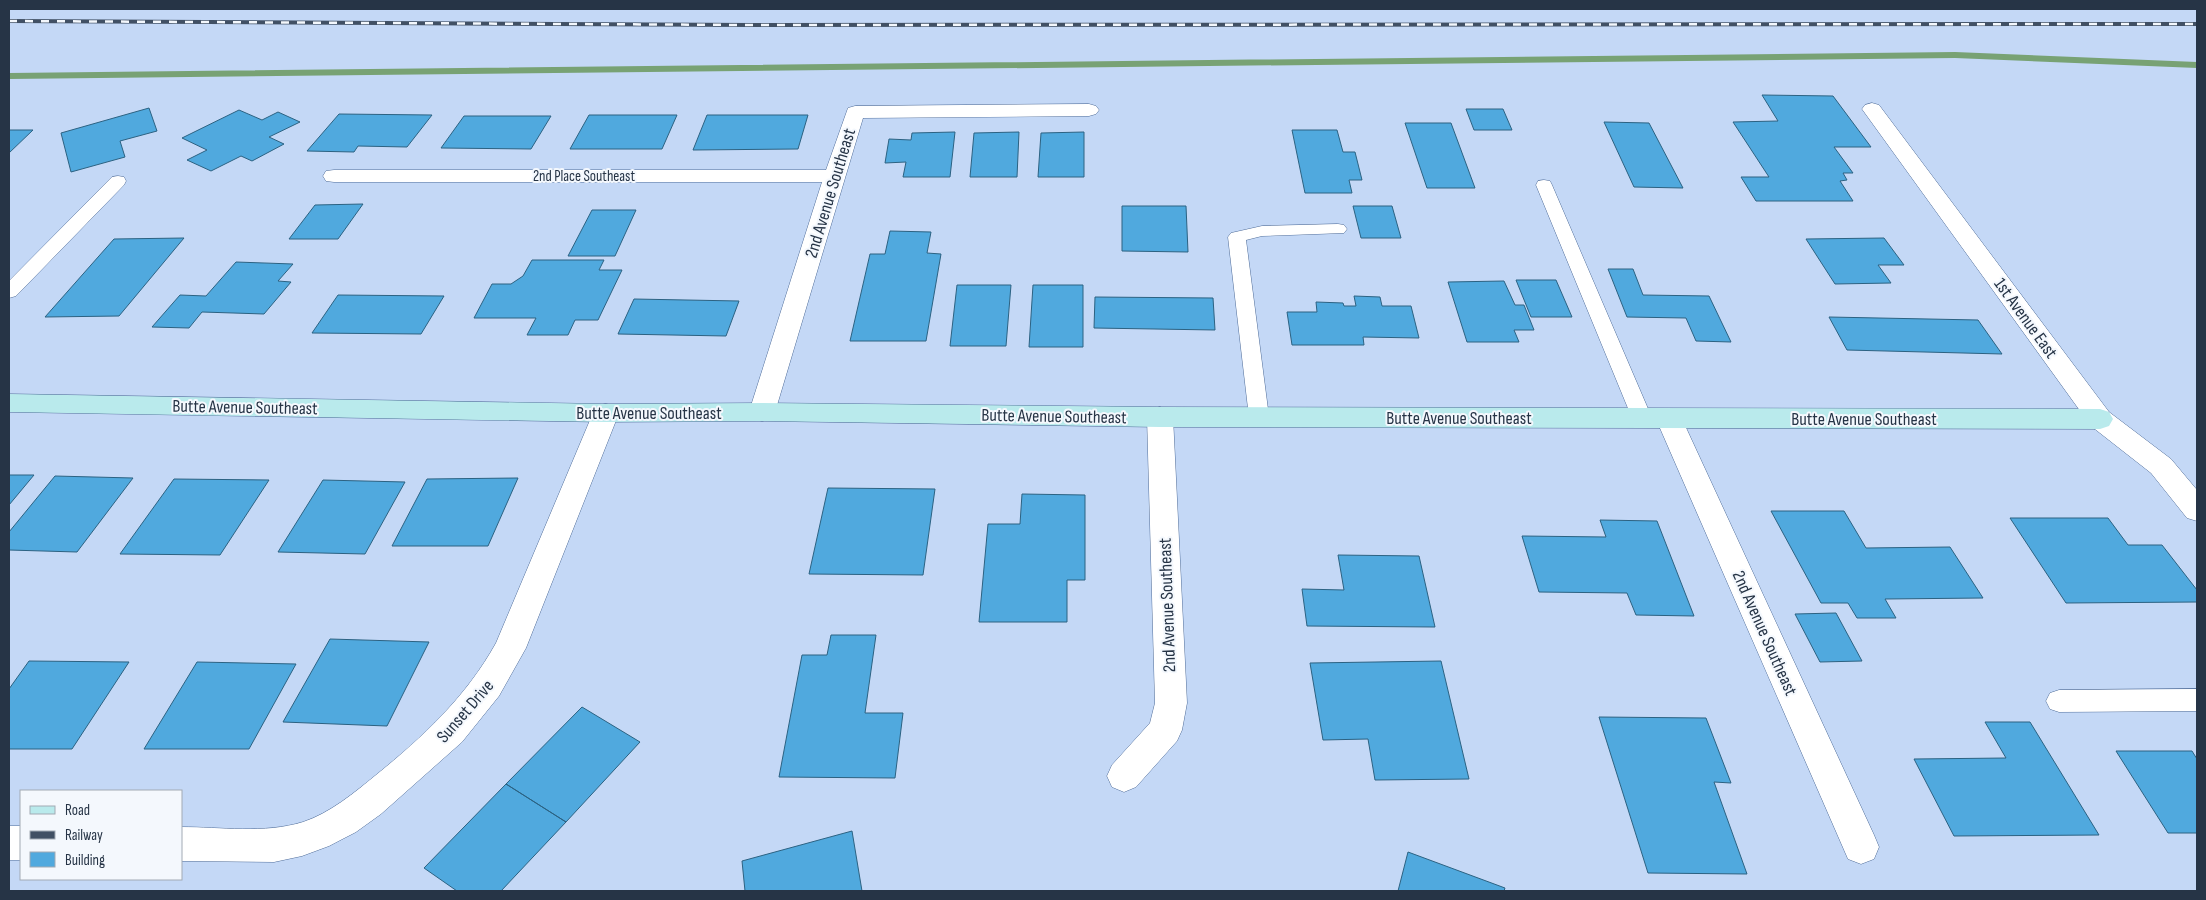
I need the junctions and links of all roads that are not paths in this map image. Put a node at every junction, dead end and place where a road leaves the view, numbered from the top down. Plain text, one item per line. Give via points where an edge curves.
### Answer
1 (1872, 109) dead end
2 (1089, 110) dead end
3 (334, 176) dead end
4 (835, 176) junction
5 (118, 181) dead end
6 (1544, 185) dead end
7 (1338, 229) dead end
8 (9, 292) edge
9 (9, 403) edge
10 (762, 412) junction
11 (606, 414) junction
12 (1160, 418) junction
13 (1259, 418) junction
14 (1655, 418) junction
15 (2100, 419) junction
16 (2197, 510) edge
17 (2197, 700) edge
18 (2059, 701) dead end
19 (1124, 776) dead end
20 (182, 844) edge
21 (1861, 847) dead end

1 - 15 street, 1st Avenue East
2 - 4 street, 2nd Avenue Southeast via 855,112
3 - 4 street, 2nd Place Southeast
4 - 10 street, 2nd Avenue Southeast
5 - 8 lane
6 - 14 lane
7 - 13 lane via 1262,231 1237,238
9 - 11 street, Butte Avenue Southeast
10 - 11 street, Butte Avenue Southeast
10 - 12 street, Butte Avenue Southeast
11 - 20 street, Sunset Drive via 510,648 492,682 456,727 372,802 338,823 302,839 278,844
12 - 13 street, Butte Avenue Southeast
12 - 19 street, 2nd Avenue Southeast via 1171,703 1165,730
13 - 14 street, Butte Avenue Southeast
14 - 15 street, Butte Avenue Southeast
14 - 21 street, 2nd Avenue Southeast
15 - 16 street, 1st Avenue East via 2161,466
17 - 18 lane

